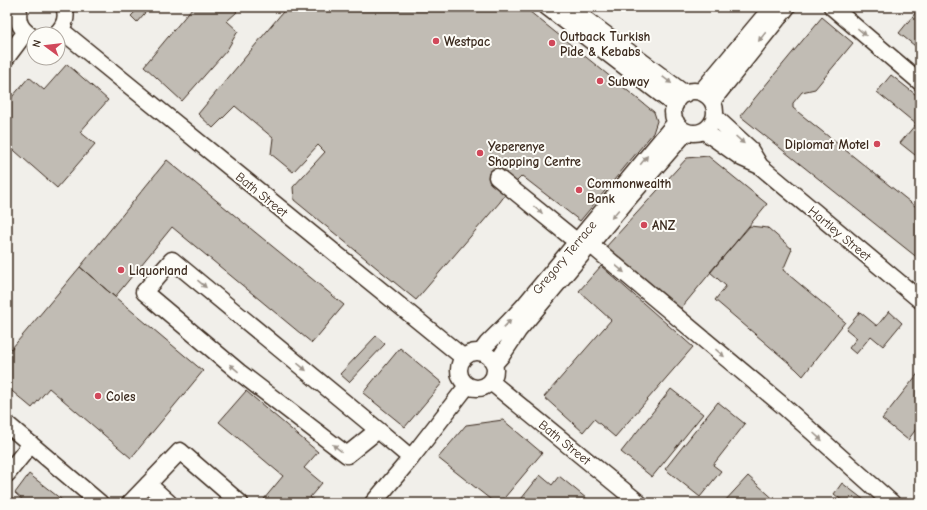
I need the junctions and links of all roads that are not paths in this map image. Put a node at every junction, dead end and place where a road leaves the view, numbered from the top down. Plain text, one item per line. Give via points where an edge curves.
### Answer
1 (19, 7) edge
2 (64, 7) edge
3 (547, 7) edge
4 (569, 7) edge
5 (772, 7) edge
6 (787, 7) edge
7 (832, 7) edge
8 (62, 26) edge
9 (26, 32) edge
10 (66, 38) edge
11 (26, 39) edge
12 (7, 56) edge
13 (920, 82) edge
14 (706, 96) junction
15 (680, 99) junction
16 (715, 117) junction
17 (681, 127) junction
18 (704, 131) junction
19 (760, 166) junction
20 (497, 177) dead end
21 (577, 239) junction
22 (920, 300) edge
23 (481, 352) junction
24 (464, 358) junction
25 (494, 364) junction
26 (491, 382) junction
27 (468, 386) junction
28 (7, 424) edge
29 (378, 430) junction
30 (31, 444) junction
31 (411, 458) junction
32 (7, 474) edge
33 (148, 484) junction
34 (100, 503) edge
35 (130, 503) edge
36 (169, 503) edge
37 (240, 503) edge
38 (373, 503) edge
39 (639, 503) edge
40 (892, 503) edge

1 - 9 street via 19,25
2 - 8 street via 66,11
3 - 15 street
4 -> 15 street
5 - 14 street
6 -> 14 street
7 -> 13 street
10 - 24 street, Bath Street
11 - 12 street
14 - 15 street via 696,91
14 - 16 street via 714,106
15 - 17 street via 674,116
16 - 18 street via 713,123
16 -> 19 street, Hartley Street via 749,148
17 - 18 street via 692,133
17 - 21 street, Gregory Terrace via 628,199
18 - 19 street, Hartley Street via 742,158
19 - 22 street, Hartley Street
20 -> 21 street
23 -> 21 street, Gregory Terrace
21 - 25 street, Gregory Terrace
21 -> 40 street via 781,404
23 - 24 street via 469,354
23 - 25 street
24 - 27 street via 459,370 463,382
25 - 26 street
26 - 27 street via 480,388
26 - 39 street, Bath Street
27 - 31 street
28 - 30 street
29 -> 29 street via 347,455 240,372 144,292 172,260
29 - 31 street
30 - 32 street
30 - 34 street
31 - 38 street
33 - 35 street
33 - 36 street
33 - 37 street via 180,450

